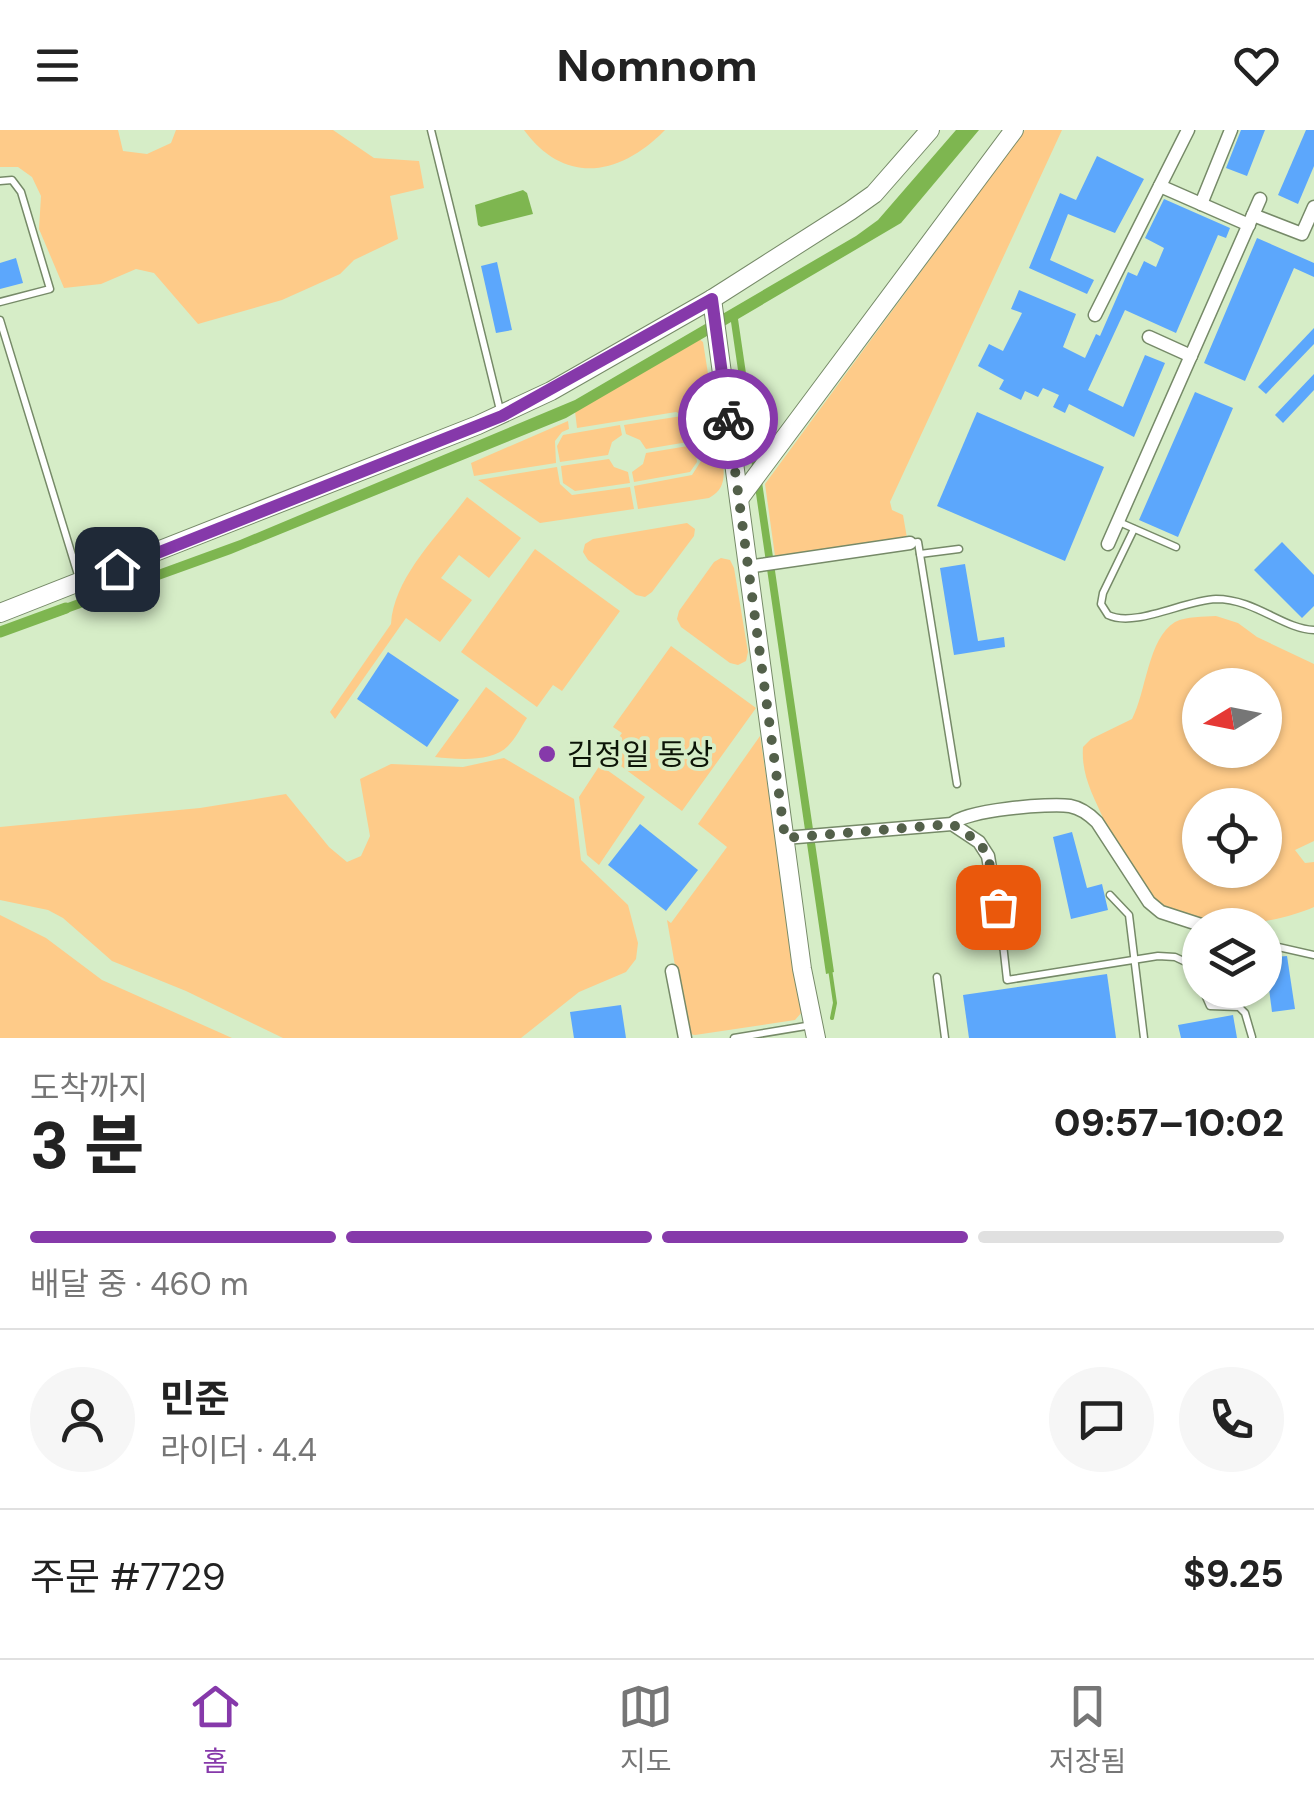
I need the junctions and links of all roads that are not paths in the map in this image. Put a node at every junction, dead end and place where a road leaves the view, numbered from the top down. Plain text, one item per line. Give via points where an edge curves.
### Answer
1 (431, 130) edge
2 (930, 130) edge
3 (1014, 130) edge
4 (1188, 130) edge
5 (1231, 130) edge
6 (0, 181) edge
7 (1160, 186) junction
8 (1260, 199) dead end
9 (1200, 204) junction
10 (1314, 208) edge
11 (1251, 220) junction
12 (712, 299) junction
13 (0, 302) edge
14 (1095, 315) dead end
15 (0, 320) edge
16 (1149, 338) dead end
17 (1191, 356) junction
18 (502, 416) junction
19 (739, 499) junction
20 (1118, 522) junction
21 (1134, 529) junction
22 (1108, 544) dead end
23 (1176, 547) dead end
24 (915, 548) junction
25 (959, 549) dead end
26 (763, 564) junction
27 (81, 584) junction
28 (0, 613) edge
29 (1314, 630) edge
30 (957, 784) dead end
31 (952, 824) junction
32 (801, 836) junction
33 (1110, 895) dead end
34 (1182, 919) edge
35 (1003, 944) joint
36 (1282, 948) edge
37 (1314, 955) edge
38 (1182, 960) edge
39 (1133, 961) junction
40 (672, 971) dead end
41 (937, 978) dead end
42 (1240, 1008) edge
43 (815, 1032) edge
44 (1252, 1037) edge
45 (684, 1038) edge
46 (734, 1038) edge
47 (945, 1038) edge
48 (1144, 1038) edge

1 - 18 lane
2 - 12 street via 874,194
3 - 19 street
4 - 7 street
5 - 9 street
6 - 13 lane via 12,180 21,192 50,289
7 - 9 street
7 - 14 street
8 - 11 street
9 - 11 street
10 - 11 street via 1302,234
11 - 17 street
12 - 18 street
12 - 19 street
15 - 27 lane
16 - 17 street
17 - 20 street
18 - 27 street
19 - 26 street
20 - 21 lane
20 - 22 street
21 - 23 lane
21 - 29 lane via 1103,593 1108,615 1127,619 1193,602 1237,601
24 - 25 lane
24 - 26 street
24 - 30 lane
26 - 32 street
27 - 28 street
31 - 32 street
31 - 34 street via 965,816 1054,805 1087,812 1149,902
31 - 35 street via 988,856
32 - 43 street via 802,969
33 - 39 lane via 1129,914
35 - 39 lane via 1007,980
36 - 37 lane
38 - 39 lane
39 - 48 lane
40 - 45 street
41 - 47 lane
42 - 44 lane
43 - 46 lane

